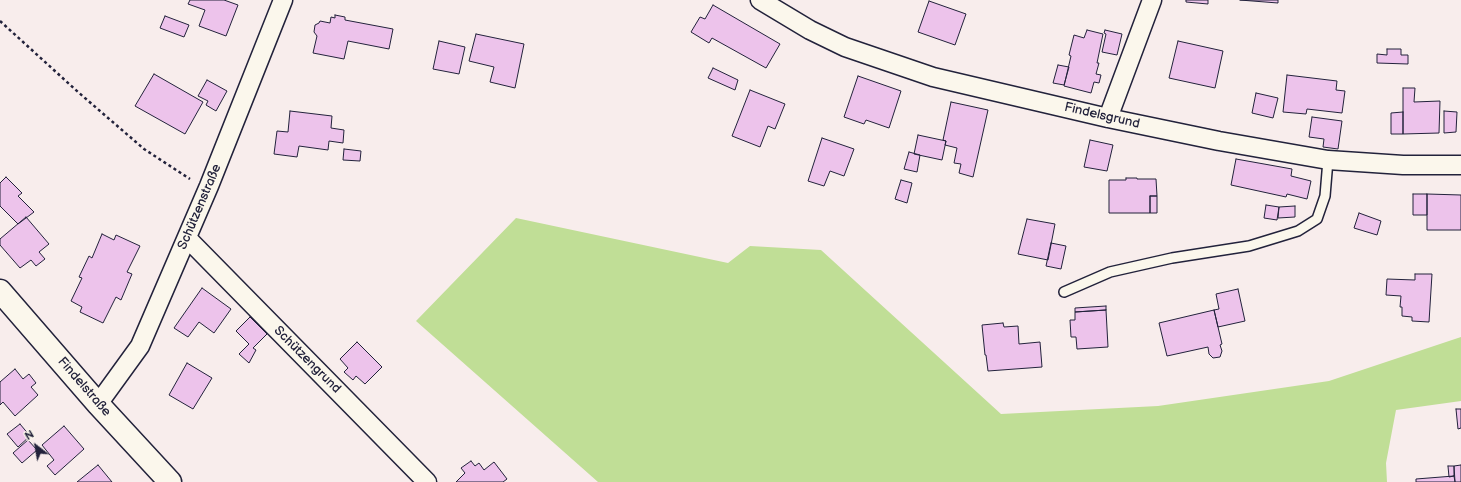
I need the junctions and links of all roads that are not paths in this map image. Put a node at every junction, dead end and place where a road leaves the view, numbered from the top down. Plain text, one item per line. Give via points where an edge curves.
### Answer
1 (284, 0) edge
2 (760, 0) edge
3 (1152, 0) edge
4 (1108, 118) junction
5 (1328, 160) junction
6 (1461, 165) edge
7 (187, 238) junction
8 (0, 291) edge
9 (1064, 292) dead end
10 (98, 404) junction
11 (170, 482) edge
12 (427, 482) edge

1 - 7 street, Schützenstraße
2 - 4 street, Findelsgrund via 845,48 933,77
3 - 4 street
4 - 5 street, Findelsgrund
5 - 6 street, Findelsgrund via 1403,165
5 - 9 lane via 1325,196 1317,219 1298,231 1249,246 1172,258 1110,272
7 - 10 street, Schützenstraße via 140,346
7 - 12 street, Schützengrund
8 - 10 street, Findelstraße
10 - 11 street, Findelstraße

